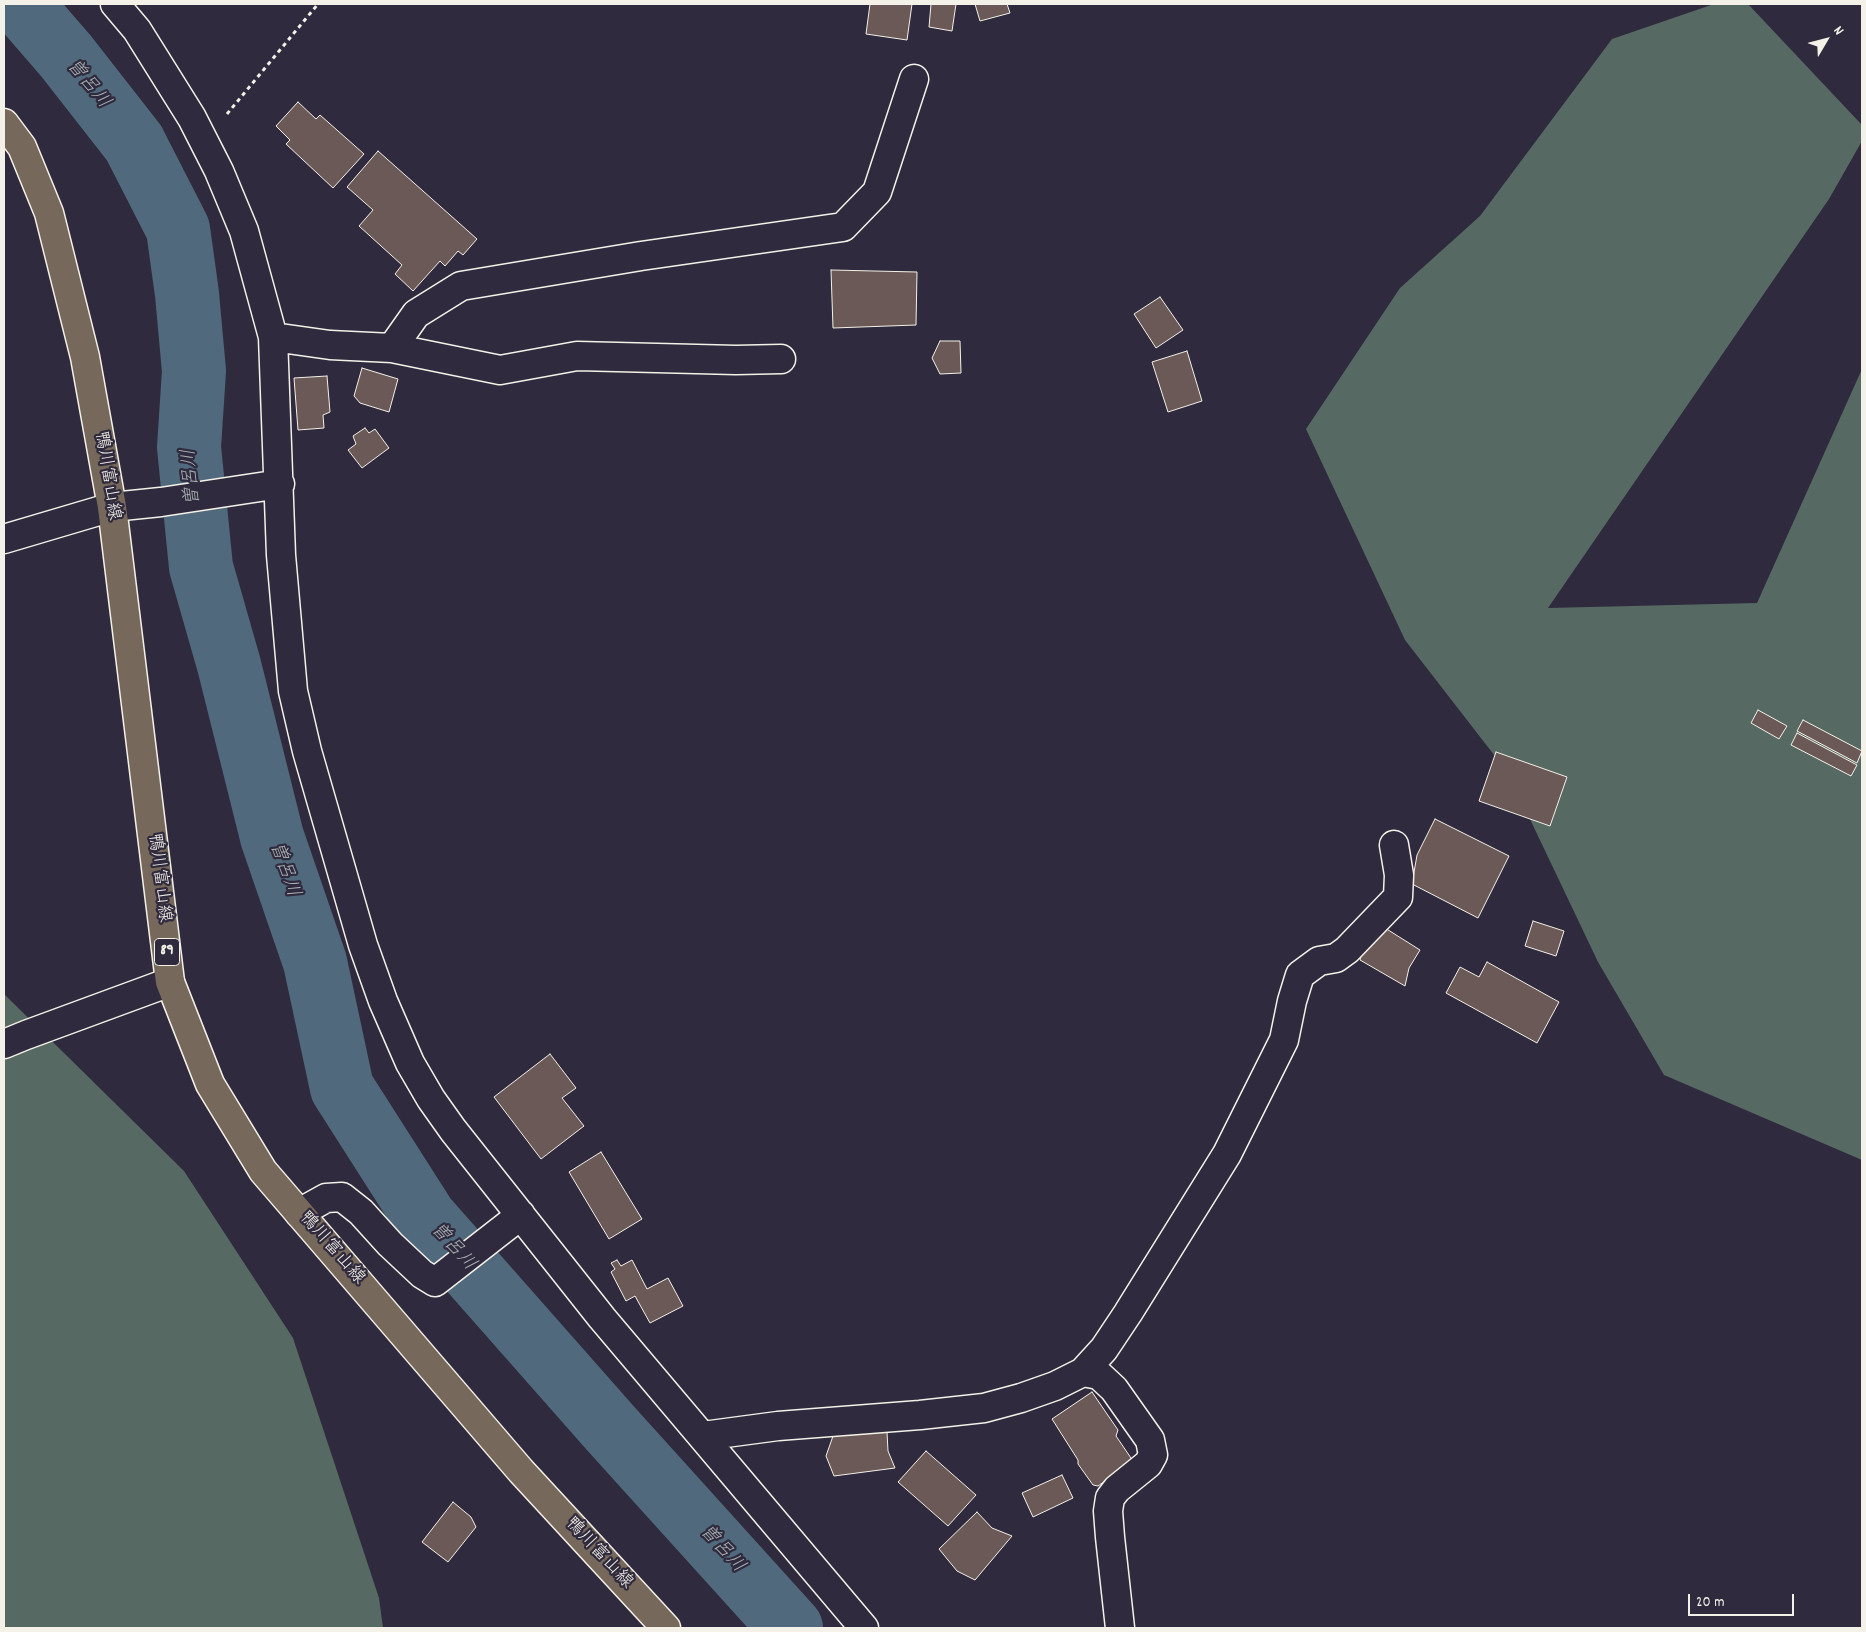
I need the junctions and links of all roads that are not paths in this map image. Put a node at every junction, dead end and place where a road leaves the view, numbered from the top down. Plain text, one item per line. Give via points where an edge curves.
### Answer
1 (115, 4) edge
2 (914, 79) dead end
3 (4, 123) edge
4 (273, 337) junction
5 (392, 348) junction
6 (781, 359) dead end
7 (270, 485) junction
8 (112, 507) junction
9 (4, 539) edge
10 (1394, 845) dead end
11 (170, 982) junction
12 (4, 1044) edge
13 (300, 1213) junction
14 (513, 1221) junction
15 (1083, 1372) junction
16 (703, 1436) junction
17 (666, 1628) edge
18 (864, 1628) edge
19 (1120, 1628) edge

1 - 4 street via 137,30 204,141 244,231
2 - 5 street via 877,192 842,227 461,286 416,314
3 - 8 main road, 鴨川富山線 / 89 via 22,147 49,214 85,357
4 - 5 street via 330,345
4 - 7 street
5 - 6 street via 500,370 576,356
7 - 8 street
7 - 14 street via 282,555 293,691 363,945 383,1002 410,1063
8 - 9 street
8 - 11 main road, 鴨川富山線 / 89
10 - 15 street via 1399,875 1398,897 1347,950 1336,958 1319,961 1300,975 1284,1040 1227,1154 1104,1349
11 - 12 street
11 - 13 main road, 鴨川富山線 / 89 via 210,1084 262,1171
13 - 14 street via 326,1198 342,1197 422,1274 435,1282
13 - 17 main road, 鴨川富山線 / 89 via 521,1471
14 - 16 street
15 - 16 street via 1055,1386 984,1408 778,1426
15 - 19 street via 1099,1374 1114,1389 1150,1440 1153,1455 1148,1464 1110,1498 1110,1537
16 - 18 street

